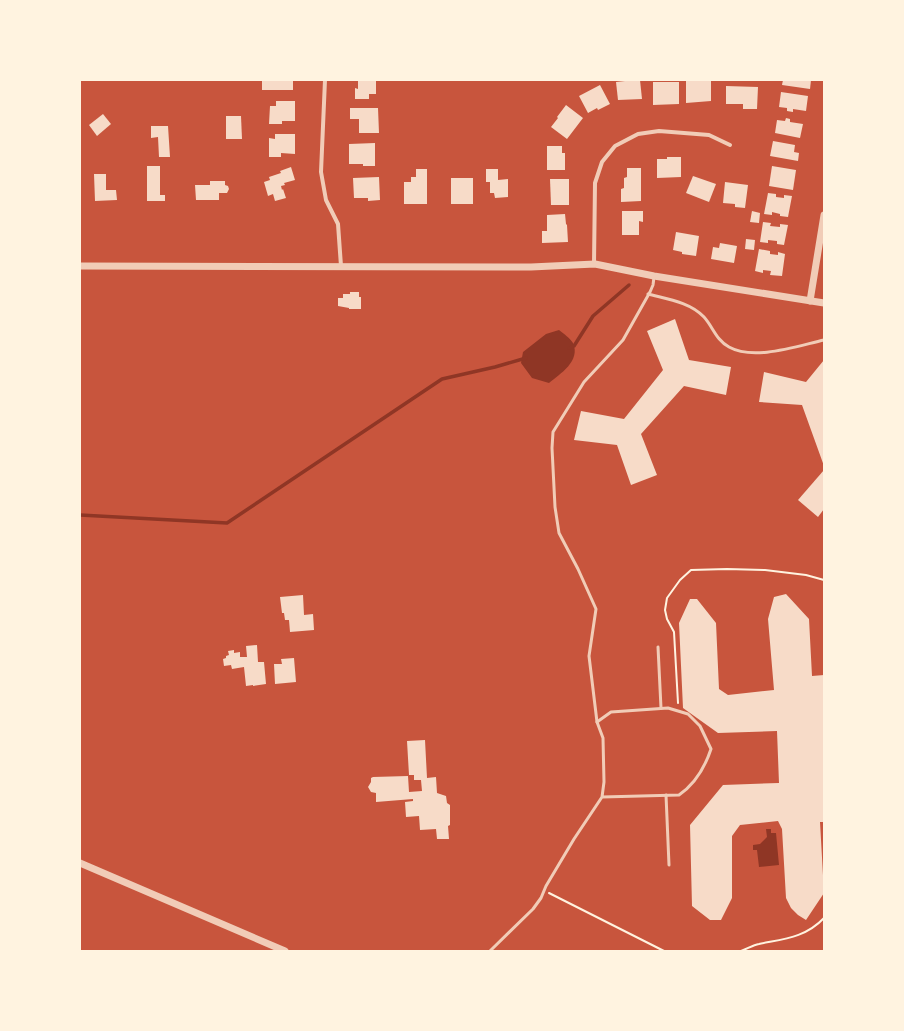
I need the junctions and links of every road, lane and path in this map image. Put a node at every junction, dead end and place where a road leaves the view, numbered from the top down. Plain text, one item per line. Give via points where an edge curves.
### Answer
1 (325, 80) edge
2 (730, 145) dead end
3 (824, 215) edge
4 (594, 264) junction
5 (80, 266) edge
6 (341, 266) junction
7 (654, 276) junction
8 (648, 294) junction
9 (810, 301) junction
10 (824, 303) edge
11 (824, 340) edge
12 (824, 580) edge
13 (658, 647) dead end
14 (661, 708) junction
15 (678, 711) junction
16 (597, 722) junction
17 (666, 795) junction
18 (602, 798) junction
19 (80, 863) edge
20 (669, 865) dead end
21 (544, 891) junction
22 (824, 918) edge
23 (285, 951) edge
24 (490, 951) edge
25 (664, 951) edge
26 (741, 951) edge

1 - 6 street via 321,172 326,200 338,224
2 - 4 street via 709,135 659,130 638,134 615,146 602,162 595,183
3 - 9 street
4 - 6 street
4 - 7 street
5 - 6 street
7 - 8 lane
7 - 9 street
8 - 11 lane via 694,309 705,318 721,342 741,352 767,352
8 - 16 lane via 623,340 584,382 553,432 555,507 559,533 596,609 589,656
9 - 10 street
12 - 15 path via 765,570 691,570 667,598 664,610 674,632
13 - 14 lane
14 - 15 lane
14 - 16 lane via 611,712
15 - 17 lane via 688,714 700,726 711,749 701,772 692,783 679,795
16 - 18 lane via 603,738
17 - 18 lane
17 - 20 lane
18 - 21 lane via 574,839
19 - 23 street
21 - 24 lane via 533,909
21 - 25 path
22 - 26 path via 817,926 803,933 783,940 757,944

